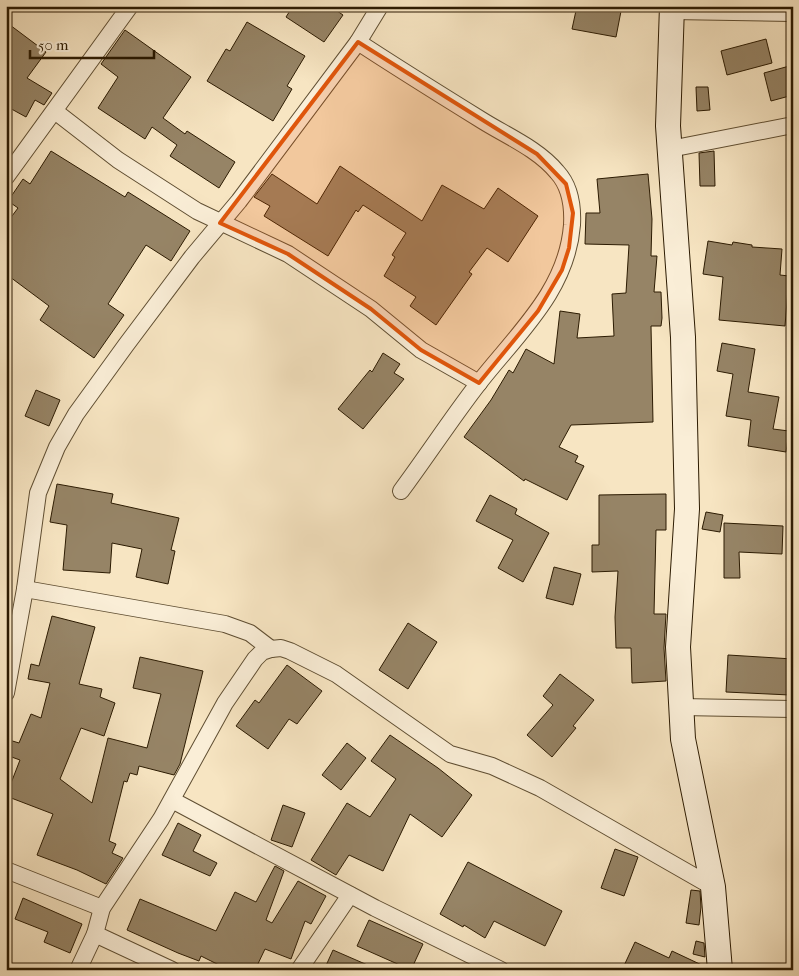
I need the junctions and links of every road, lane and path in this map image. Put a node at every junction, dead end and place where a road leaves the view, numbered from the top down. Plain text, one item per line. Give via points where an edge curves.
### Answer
1 (130, 6) edge
2 (380, 6) edge
3 (672, 8) edge
4 (793, 13) edge
5 (358, 42) junction
6 (56, 112) junction
7 (793, 125) edge
8 (670, 149) junction
9 (6, 177) edge
10 (220, 223) junction
11 (479, 383) junction
12 (401, 491) dead end
13 (25, 589) junction
14 (271, 649) junction
15 (6, 693) edge
16 (681, 707) junction
17 (793, 709) edge
18 (172, 800) junction
19 (6, 870) edge
20 (713, 887) junction
21 (350, 895) junction
22 (102, 908) junction
23 (95, 934) junction
24 (78, 970) edge
25 (172, 970) edge
26 (299, 970) edge
27 (501, 970) edge
28 (720, 970) edge

1 - 6 street via 80,71
2 - 5 street
3 - 4 street
3 - 8 street
5 - 10 street
5 - 11 street via 537,154 557,171 566,184 573,213 570,248 562,270 538,311
6 - 9 street
6 - 10 street via 118,160
7 - 8 street
8 - 16 street via 683,336 686,499 678,647
10 - 11 street via 288,254 372,310 421,350
10 - 13 street via 76,414 57,447 38,493
11 - 12 street
13 - 14 street via 225,624 250,633
13 - 15 street
14 - 18 street via 255,659 225,704
14 - 20 street via 290,651 336,674 450,754 492,766 540,788
16 - 17 street
16 - 20 street via 683,739
18 - 21 street
18 - 22 street
19 - 22 street
20 - 28 street
21 - 26 street
21 - 27 street
22 - 23 street
23 - 24 street
23 - 25 street

